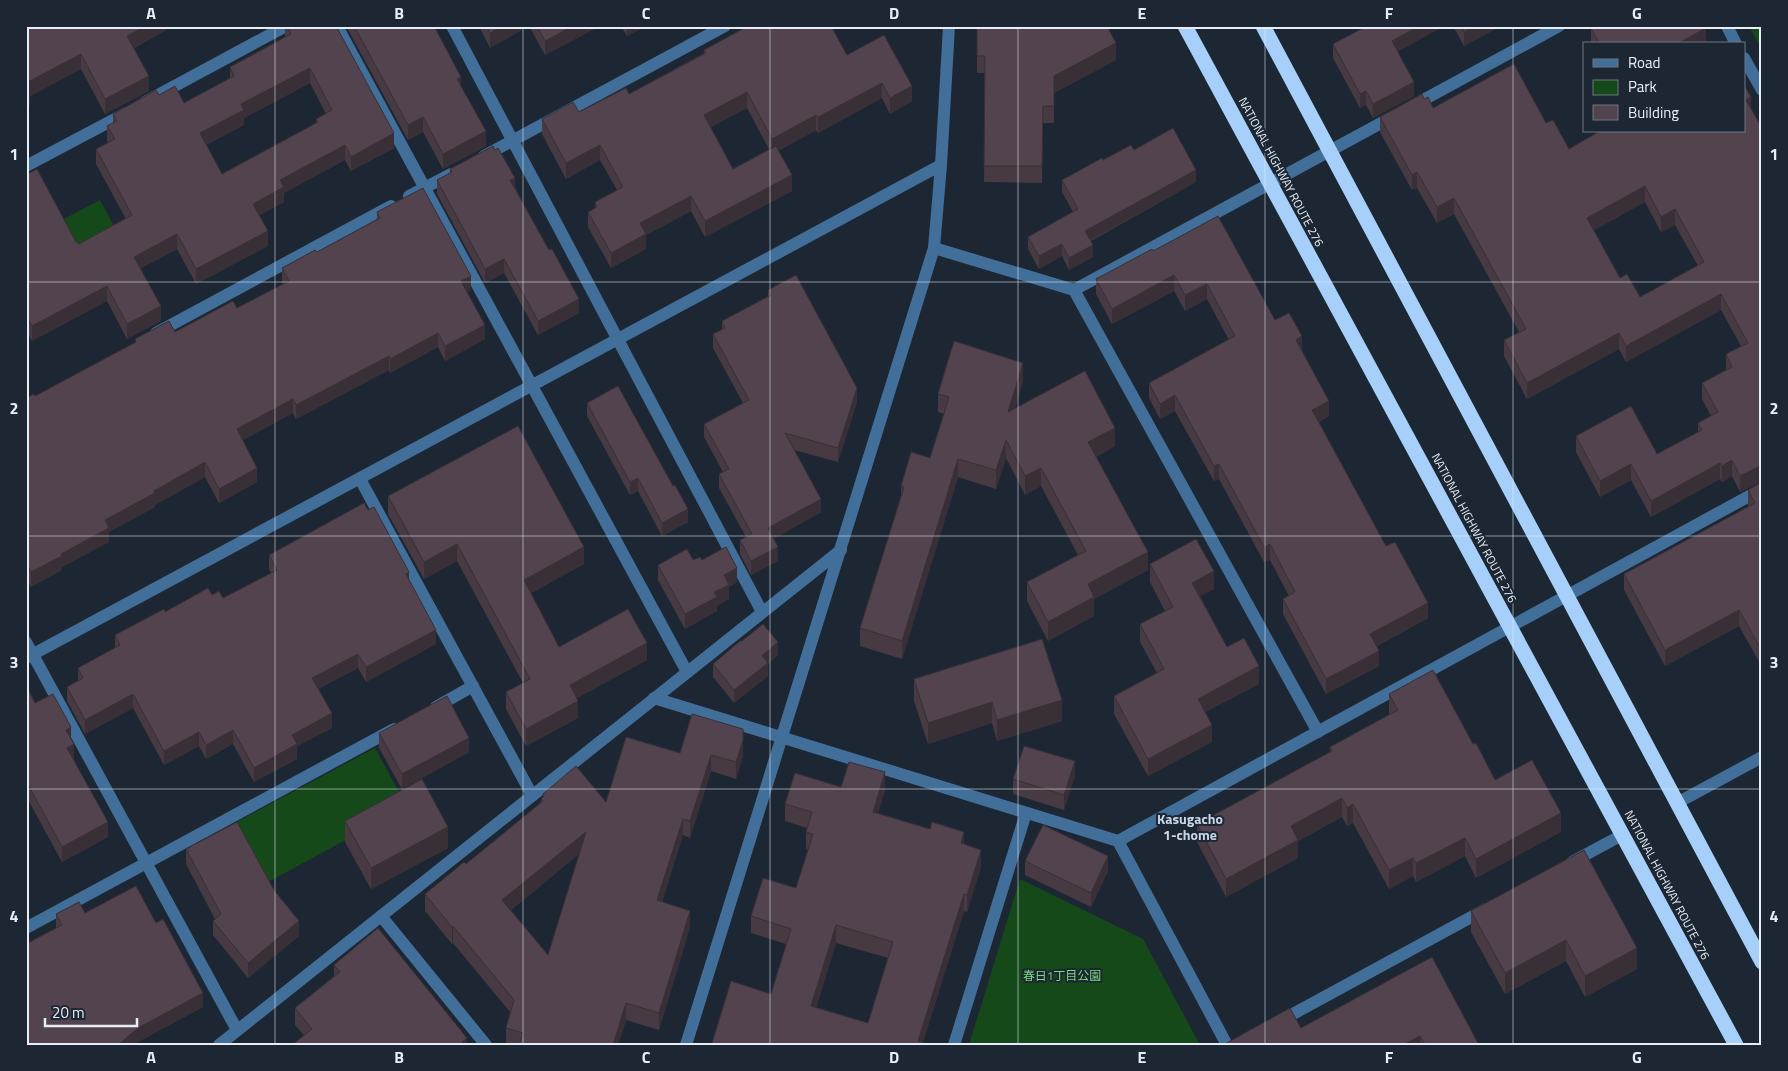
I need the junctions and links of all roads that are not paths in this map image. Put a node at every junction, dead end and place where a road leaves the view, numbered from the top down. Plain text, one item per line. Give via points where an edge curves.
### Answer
1 (286, 26) edge
2 (337, 26) edge
3 (452, 26) edge
4 (725, 26) edge
5 (949, 26) edge
6 (1185, 26) edge
7 (1263, 26) edge
8 (1559, 26) edge
9 (1727, 26) edge
10 (1735, 42) edge
11 (1746, 62) edge
12 (1762, 90) edge
13 (512, 141) junction
14 (1329, 151) junction
15 (477, 160) edge
16 (942, 165) junction
17 (26, 166) edge
18 (460, 169) edge
19 (1270, 183) junction
20 (425, 188) junction
21 (934, 248) junction
22 (1074, 290) junction
23 (148, 338) edge
24 (618, 340) junction
25 (532, 386) junction
26 (360, 479) junction
27 (1762, 489) edge
28 (841, 550) junction
29 (1566, 596) junction
30 (762, 612) junction
31 (1510, 627) junction
32 (26, 642) edge
33 (30, 656) edge
34 (687, 672) junction
35 (473, 686) junction
36 (654, 698) junction
37 (422, 714) edge
38 (404, 724) edge
39 (1318, 732) junction
40 (782, 738) junction
41 (1762, 757) edge
42 (532, 796) junction
43 (1677, 802) junction
44 (1026, 813) junction
45 (1622, 834) junction
46 (1118, 841) junction
47 (146, 863) junction
48 (1558, 869) edge
49 (1497, 902) edge
50 (381, 916) junction
51 (26, 928) edge
52 (1762, 962) edge
53 (1271, 1026) edge
54 (237, 1030) junction
55 (219, 1045) edge
56 (486, 1045) edge
57 (686, 1045) edge
58 (954, 1045) edge
59 (1227, 1045) edge
60 (1736, 1045) edge

1 - 17 street
2 - 20 street
3 - 13 street
4 - 13 street
5 - 16 street
6 - 19 highway, NATIONAL HIGHWAY ROUTE 276
7 - 14 highway
8 - 14 street
9 - 10 street
11 - 12 street
13 - 15 street
13 - 24 street
14 - 19 street
14 - 29 highway
16 - 21 street
16 - 24 street
18 - 20 street
19 - 22 street
19 - 31 highway, NATIONAL HIGHWAY ROUTE 276
20 - 23 street
20 - 25 street
21 - 22 street
21 - 28 street
22 - 39 street
24 - 25 street
24 - 30 street
25 - 26 street
25 - 34 street
26 - 33 street
26 - 35 street
27 - 29 street
28 - 30 street
28 - 40 street
29 - 31 street
29 - 43 highway
30 - 34 street
31 - 39 street
31 - 45 highway, NATIONAL HIGHWAY ROUTE 276
32 - 33 street
33 - 47 street
34 - 36 street
35 - 37 street
35 - 42 street
36 - 40 street
36 - 42 street
38 - 47 street
39 - 46 street
40 - 44 street
40 - 57 street
41 - 43 street
42 - 50 street
43 - 52 highway
44 - 46 street
44 - 58 street
45 - 48 street
45 - 60 highway, NATIONAL HIGHWAY ROUTE 276
46 - 59 street
47 - 51 street
47 - 54 street
49 - 53 street
50 - 54 street
50 - 56 street
54 - 55 street

